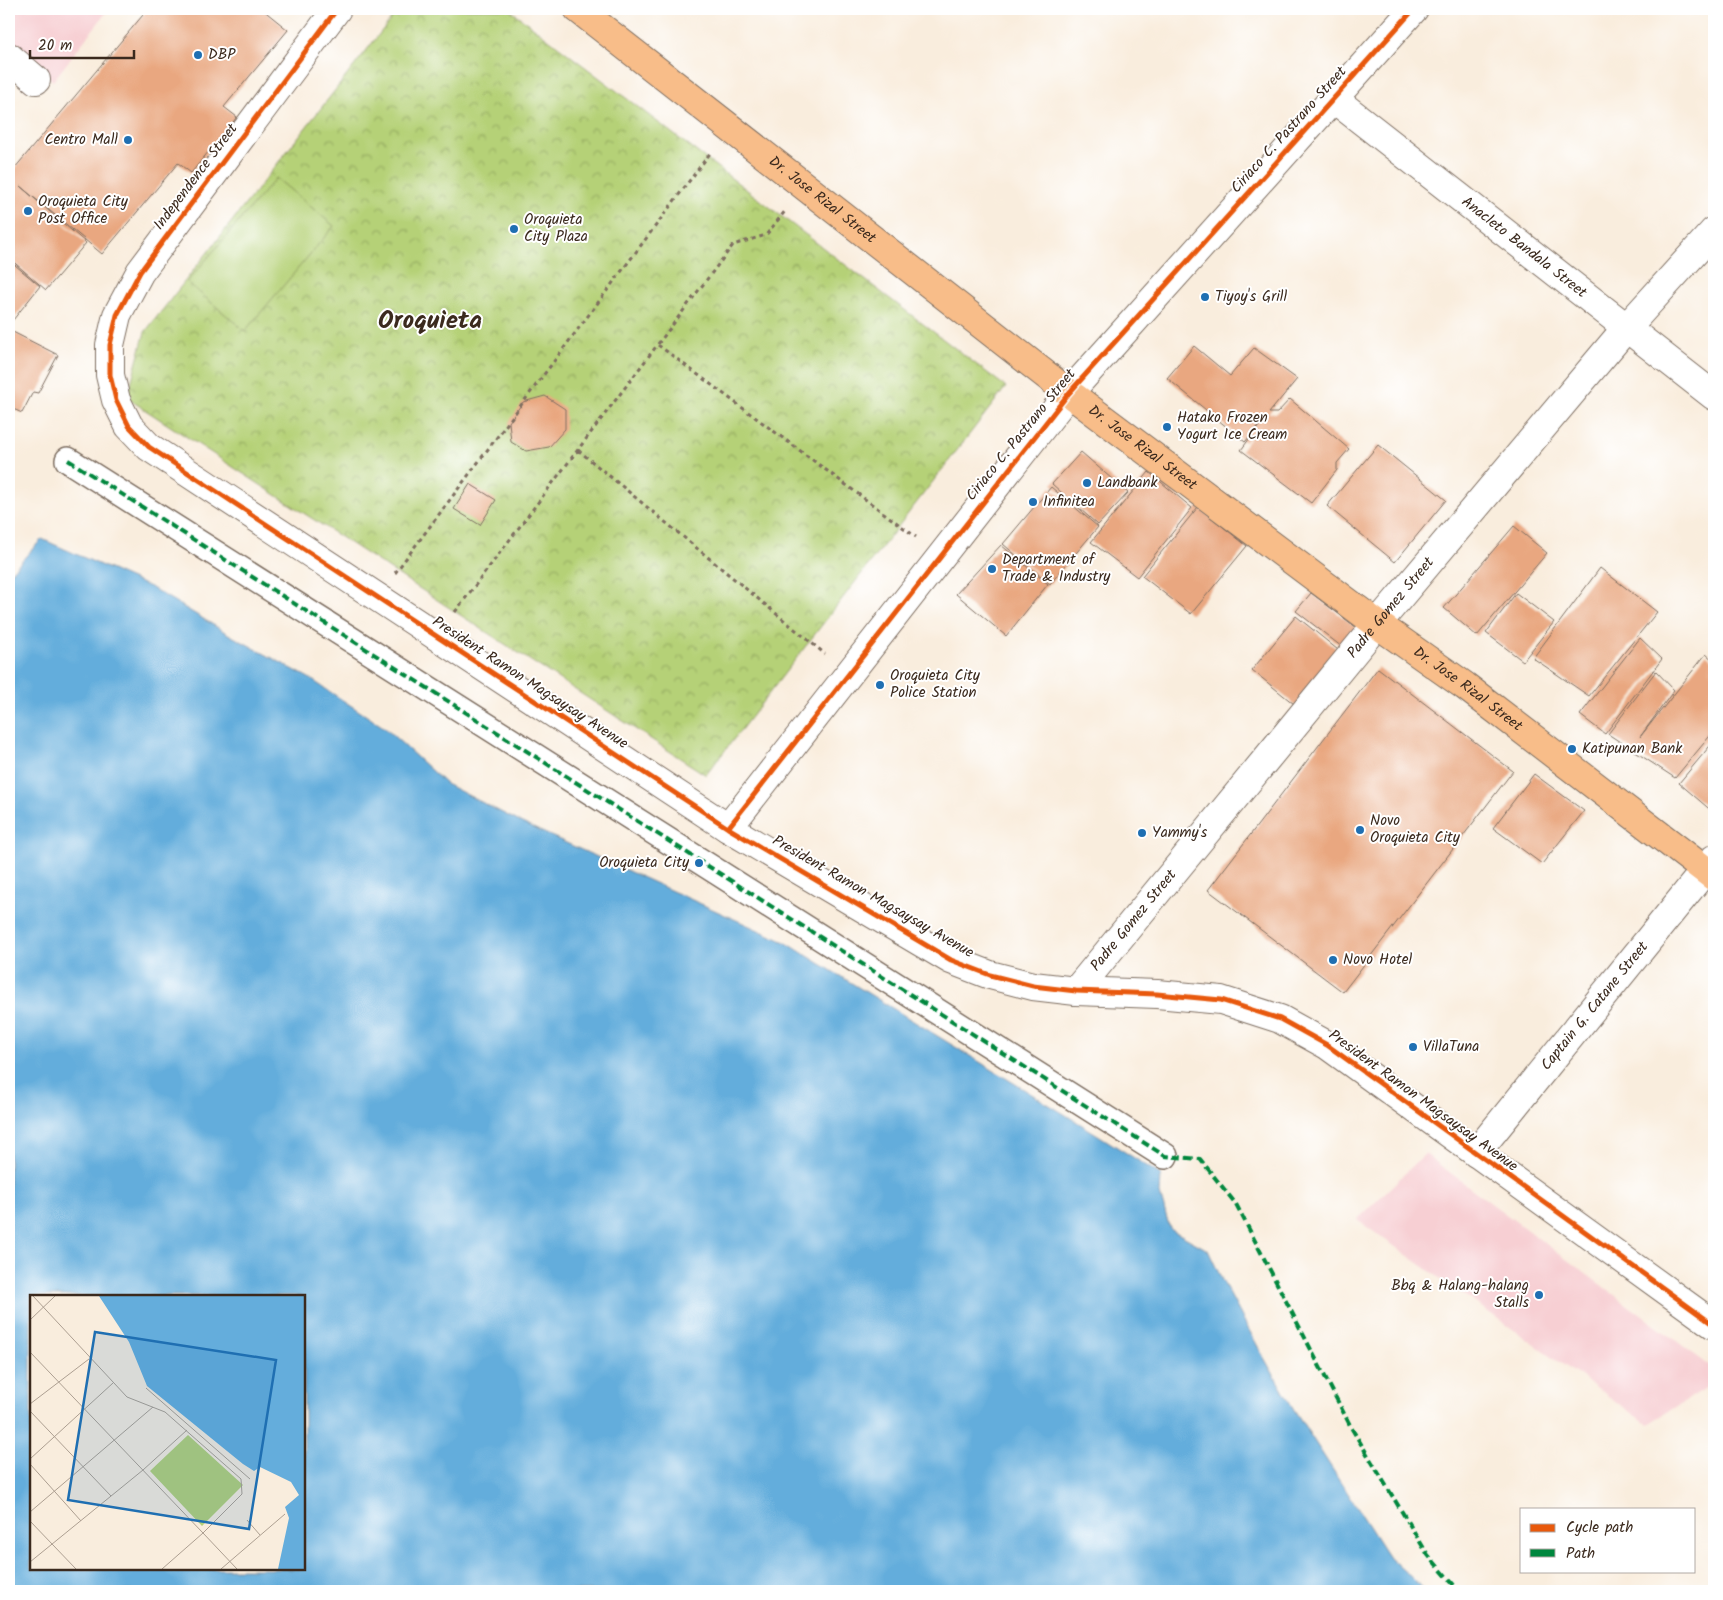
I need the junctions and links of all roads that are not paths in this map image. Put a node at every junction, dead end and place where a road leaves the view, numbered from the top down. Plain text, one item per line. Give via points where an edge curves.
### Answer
1 (337, 9) edge
2 (578, 9) edge
3 (1414, 9) edge
4 (9, 57) edge
5 (36, 80) dead end
6 (1334, 99) junction
7 (1714, 231) edge
8 (1627, 327) junction
9 (110, 375) joint
10 (1069, 393) junction
11 (1714, 396) edge
12 (68, 460) dead end
13 (1377, 624) junction
14 (728, 828) junction
15 (1711, 869) edge
16 (1076, 991) junction
17 (1476, 1153) junction
18 (1164, 1156) dead end
19 (1714, 1325) edge

1 - 9 street, Independence Street via 140,272 117,315 110,345
2 - 10 highway, Dr. Jose Rizal Street
3 - 6 street, Ciriaco C. Pastrano Street
4 - 5 street
6 - 8 street, Anacleto Bandala Street
6 - 10 street, Ciriaco C. Pastrano Street
7 - 8 street, Padre Gomez Street
8 - 11 street, Anacleto Bandala Street
8 - 13 street, Padre Gomez Street
9 - 14 street, President Ramon Magsaysay Avenue via 116,400 129,426 149,447
10 - 13 highway, Dr. Jose Rizal Street
10 - 14 street, Ciriaco C. Pastrano Street
12 - 18 street
13 - 15 highway, Dr. Jose Rizal Street
13 - 16 street, Padre Gomez Street
14 - 16 street, President Ramon Magsaysay Avenue via 951,960 990,976
15 - 17 street, Captain G. Catane Street
16 - 17 street, President Ramon Magsaysay Avenue via 1220,1000 1280,1019 1327,1045
17 - 19 street, President Ramon Magsaysay Avenue

